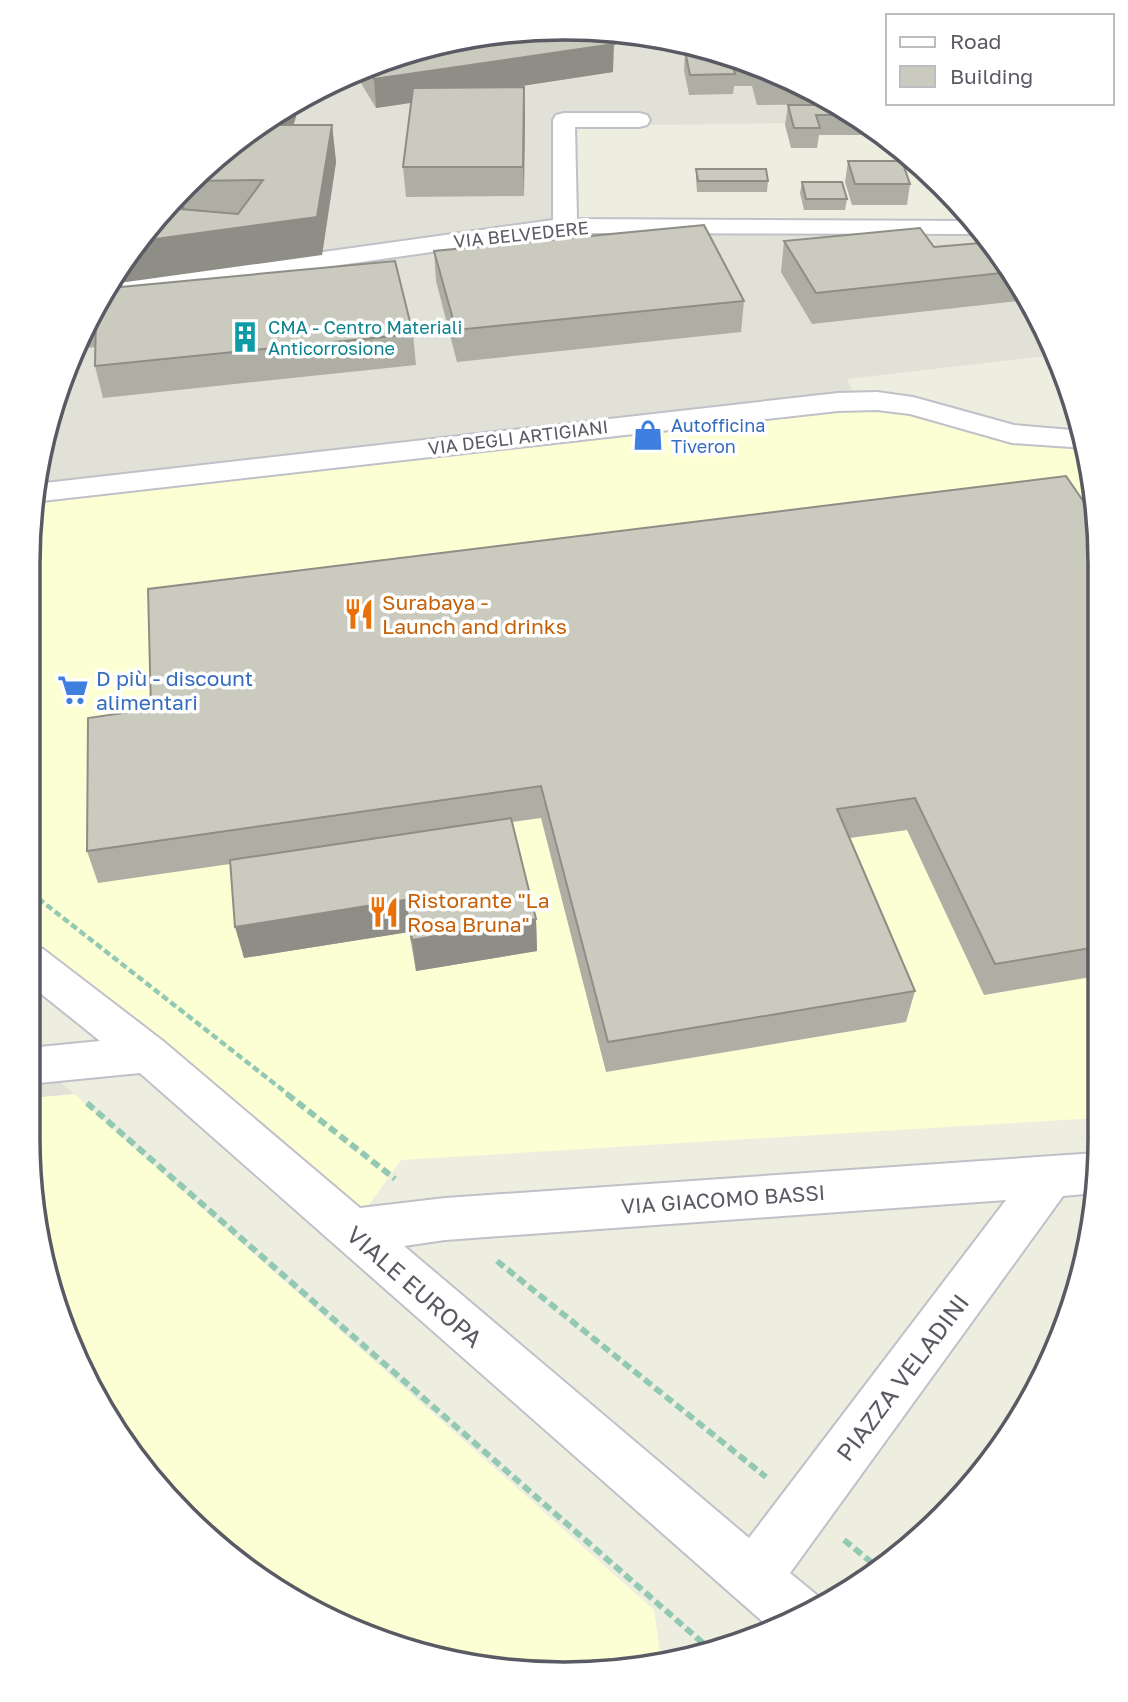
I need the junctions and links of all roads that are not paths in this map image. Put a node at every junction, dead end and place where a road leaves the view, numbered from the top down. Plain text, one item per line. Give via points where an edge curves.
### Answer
1 (639, 120) dead end
2 (565, 226) junction
3 (966, 228) edge
4 (119, 288) edge
5 (1073, 439) edge
6 (46, 491) edge
7 (40, 970) edge
8 (148, 1054) junction
9 (40, 1065) edge
10 (1073, 1174) edge
11 (351, 1231) junction
12 (753, 1578) junction
13 (791, 1610) edge

1 - 2 street via 564,120
2 - 3 street, VIA BELVEDERE
2 - 4 street, VIA BELVEDERE
5 - 6 street, VIA DEGLI ARTIGIANI via 1012,434 913,406 838,402
7 - 8 street, VIALE EUROPA
8 - 9 street
8 - 11 street, VIALE EUROPA
10 - 11 street, VIA GIACOMO BASSI via 445,1219
10 - 12 street, PIAZZA VELADINI
11 - 12 street, VIALE EUROPA
12 - 13 street, VIALE EUROPA

